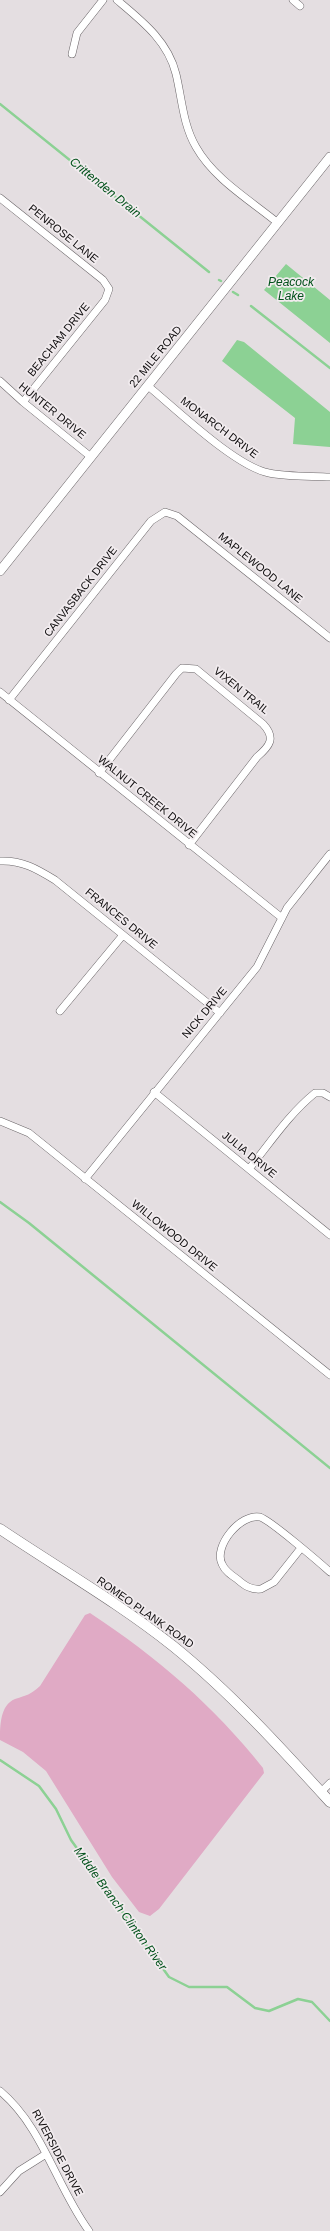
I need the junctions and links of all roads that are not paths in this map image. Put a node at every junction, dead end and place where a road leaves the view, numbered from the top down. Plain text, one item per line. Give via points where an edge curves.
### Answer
1 (103, 0) edge
2 (117, 0) edge
3 (293, 0) edge
4 (300, 6) dead end
5 (72, 54) dead end
6 (330, 158) edge
7 (0, 198) edge
8 (278, 223) junction
9 (109, 289) joint
10 (0, 381) edge
11 (148, 386) junction
12 (23, 402) junction
13 (91, 457) junction
14 (330, 477) edge
15 (177, 516) joint
16 (0, 571) edge
17 (330, 638) edge
18 (0, 692) edge
19 (9, 700) junction
20 (99, 773) junction
21 (189, 845) junction
22 (330, 854) edge
23 (0, 861) edge
24 (282, 918) junction
25 (123, 935) junction
26 (60, 1011) dead end
27 (220, 1013) junction
28 (154, 1092) junction
29 (330, 1097) edge
30 (0, 1121) edge
31 (249, 1169) junction
32 (85, 1179) junction
33 (330, 1235) edge
34 (330, 1375) edge
35 (0, 1529) edge
36 (301, 1548) junction
37 (330, 1572) edge
38 (330, 1783) edge
39 (321, 1792) junction
40 (330, 1802) edge
41 (0, 2091) edge
42 (46, 2154) junction
43 (0, 2192) edge
44 (88, 2231) edge

1 - 5 street via 80,29 74,41
2 - 8 street via 150,29 166,50 176,73 190,135 202,157 220,176
3 - 4 street
6 - 8 street, 22 MILE ROAD
7 - 9 street, PENROSE LANE via 103,280
8 - 11 street, 22 MILE ROAD
9 - 12 street, BEACHAM DRIVE via 105,300
10 - 12 street, HUNTER DRIVE
11 - 13 street, 22 MILE ROAD
11 - 14 street, MONARCH DRIVE via 228,452 252,468 269,473
12 - 13 street, HUNTER DRIVE
13 - 16 street, 22 MILE ROAD
15 - 17 street, MAPLEWOOD LANE
15 - 19 street, CANVASBACK DRIVE via 165,512 151,521
18 - 19 street, WALNUT CREEK DRIVE
19 - 20 street, WALNUT CREEK DRIVE
20 - 21 street, WALNUT CREEK DRIVE
20 - 21 street, VIXEN TRAIL via 182,668 196,669 264,724 270,732 270,740 266,749 257,757
21 - 24 street, WALNUT CREEK DRIVE
22 - 24 street, NICK DRIVE
23 - 25 street, FRANCES DRIVE via 32,866 55,880
24 - 27 street, NICK DRIVE via 257,967
25 - 26 street
25 - 27 street, FRANCES DRIVE
27 - 28 street, NICK DRIVE
28 - 31 street, JULIA DRIVE
28 - 32 street, NICK DRIVE
29 - 31 street via 323,1093 315,1093 308,1099
30 - 32 street, WILLOWOOD DRIVE via 30,1133
31 - 33 street, JULIA DRIVE
32 - 34 street, WILLOWOOD DRIVE
35 - 39 main road, ROMEO PLANK ROAD via 172,1645 229,1696
36 - 36 street via 263,1518 256,1517 244,1520 225,1541 220,1553 221,1564 247,1587 261,1590 269,1586
36 - 37 street
38 - 39 street
39 - 40 main road, ROMEO PLANK ROAD
41 - 42 street, RIVERSIDE DRIVE via 24,2115
42 - 43 street via 19,2171
42 - 44 street, RIVERSIDE DRIVE

